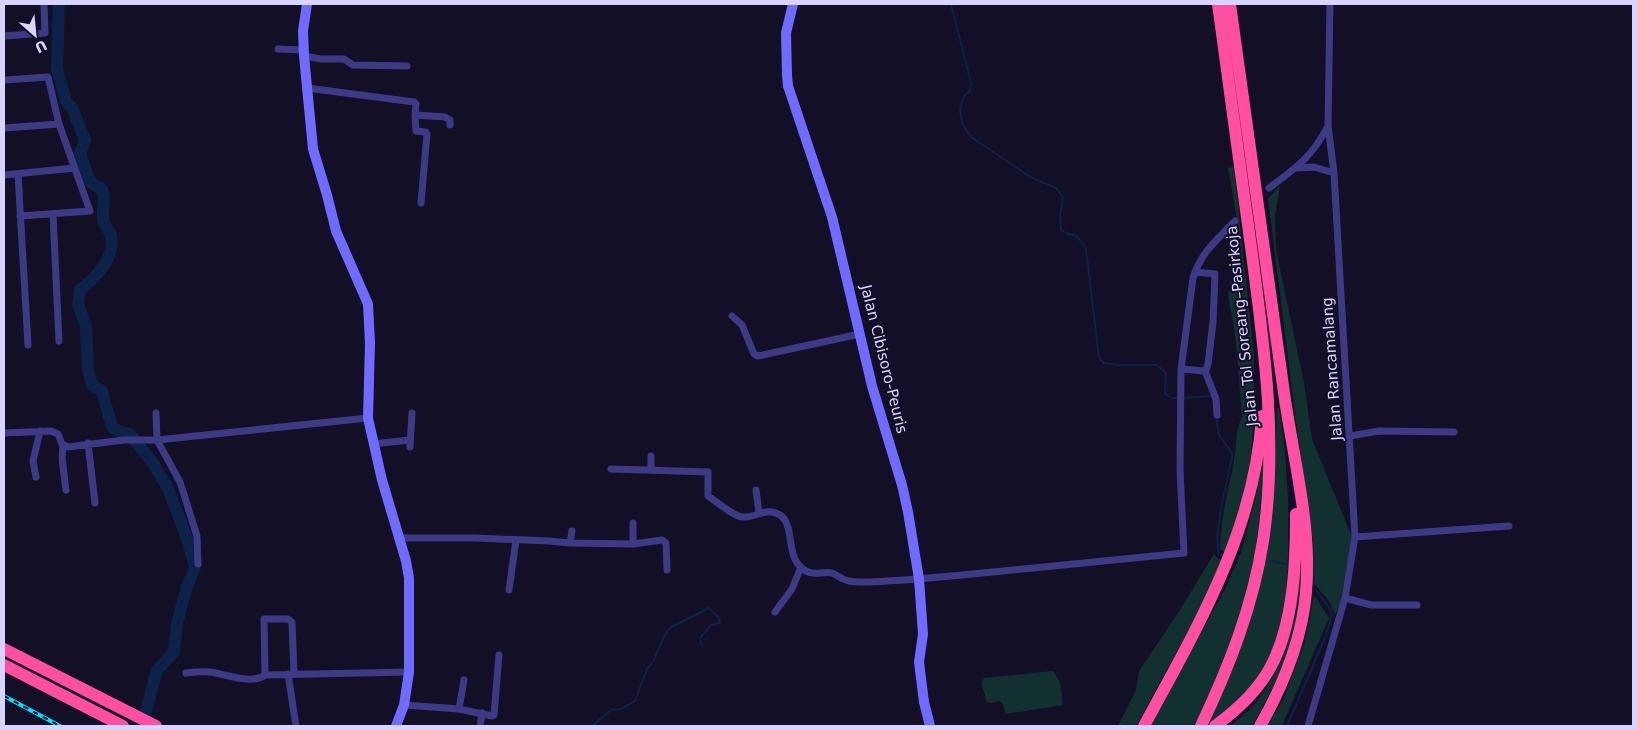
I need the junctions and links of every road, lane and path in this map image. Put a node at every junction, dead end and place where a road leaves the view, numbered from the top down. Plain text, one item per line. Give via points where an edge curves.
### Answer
1 (44, 4) edge
2 (307, 4) edge
3 (793, 4) edge
4 (1218, 4) edge
5 (1230, 4) edge
6 (1330, 4) edge
7 (4, 36) edge
8 (278, 49) dead end
9 (304, 53) junction
10 (407, 66) dead end
11 (4, 80) edge
12 (307, 88) junction
13 (416, 115) junction
14 (59, 124) junction
15 (450, 125) dead end
16 (1328, 126) junction
17 (4, 128) edge
18 (76, 168) junction
19 (1296, 168) junction
20 (1334, 173) junction
21 (18, 174) junction
22 (4, 175) edge
23 (1269, 188) dead end
24 (421, 203) dead end
25 (53, 214) junction
26 (20, 216) junction
27 (1235, 221) dead end
28 (1195, 272) junction
29 (732, 316) dead end
30 (860, 334) junction
31 (1263, 336) junction
32 (59, 341) dead end
33 (28, 345) dead end
34 (1182, 368) junction
35 (1205, 371) junction
36 (156, 413) dead end
37 (412, 413) dead end
38 (1287, 414) junction
39 (1216, 415) dead end
40 (368, 418) junction
41 (40, 431) junction
42 (1454, 432) dead end
43 (4, 433) edge
44 (1350, 436) junction
45 (157, 440) junction
46 (88, 443) junction
47 (373, 444) junction
48 (63, 446) junction
49 (651, 456) dead end
50 (611, 469) dead end
51 (651, 469) junction
52 (36, 477) dead end
53 (66, 490) dead end
54 (756, 490) dead end
55 (95, 503) dead end
56 (759, 513) junction
57 (633, 523) dead end
58 (1509, 526) dead end
59 (572, 531) dead end
60 (1355, 537) junction
61 (398, 538) junction
62 (516, 540) junction
63 (570, 543) junction
64 (634, 544) junction
65 (198, 564) dead end
66 (801, 567) junction
67 (667, 570) dead end
68 (919, 579) junction
69 (508, 590) dead end
70 (1345, 598) junction
71 (1417, 605) dead end
72 (775, 612) dead end
73 (4, 649) edge
74 (500, 655) dead end
75 (4, 665) edge
76 (409, 672) junction
77 (186, 673) dead end
78 (291, 674) junction
79 (265, 675) junction
80 (464, 680) dead end
81 (404, 705) junction
82 (459, 709) junction
83 (482, 713) junction
84 (121, 725) edge
85 (156, 726) edge
86 (296, 726) edge
87 (396, 726) edge
88 (480, 726) edge
89 (930, 726) edge
90 (1144, 726) edge
91 (1201, 726) edge
92 (1215, 726) edge
93 (1260, 726) edge
94 (1308, 726) edge

1 - 7 street via 45,33
2 - 9 street
3 - 30 street, Jalan Cibisoro-Peuris via 786,33 788,86 832,218
4 - 31 highway, Jalan Tol Soreang–Pasirkoja
5 - 38 highway, Jalan Tol Soreang–Pasirkoja
6 - 16 street, Jalan Rancamalang
8 - 9 street
9 - 10 street via 321,59 344,59 354,65
9 - 12 street
11 - 14 street via 48,76
12 - 13 street via 414,102
12 - 40 street via 317,167 336,231 369,310
13 - 15 street via 445,117 450,120
13 - 24 street via 416,131 427,132
14 - 17 street
14 - 18 street
16 - 19 street via 1318,145
16 - 20 street, Jalan Rancamalang
18 - 21 street
18 - 25 street via 90,211
19 - 20 street via 1314,167
19 - 23 street
20 - 44 street, Jalan Rancamalang
21 - 22 street
21 - 26 street
25 - 26 street
25 - 32 street
26 - 33 street
27 - 28 street via 1204,253
28 - 34 street
28 - 35 street via 1216,274
29 - 30 street via 742,324 754,354 758,356
30 - 68 street, Jalan Cibisoro-Peuris via 902,484
31 - 90 highway via 1264,393 1260,448 1244,519 1212,599
31 - 91 highway, Jalan Tol Soreang–Pasirkoja via 1270,450 1263,542 1241,632
34 - 35 street
34 - 68 street via 1180,470 1184,552
35 - 39 street via 1216,399
36 - 45 street
37 - 47 street via 410,444
38 - 92 highway via 1296,532 1293,578 1284,632 1275,659 1257,687
38 - 93 highway, Jalan Tol Soreang–Pasirkoja via 1304,522 1306,591 1300,631 1288,670
40 - 45 street
40 - 47 street
41 - 43 street
41 - 48 street via 56,432
41 - 52 street via 33,461
42 - 44 street via 1379,431
44 - 60 street, Jalan Rancamalang
45 - 46 street
45 - 65 street via 180,482 196,536
46 - 48 street
46 - 55 street
47 - 61 street
48 - 53 street
49 - 51 street
50 - 51 street
51 - 56 street via 708,472 708,496 739,516
54 - 56 street
56 - 66 street via 770,512 784,520 791,550
57 - 64 street
58 - 60 street
59 - 63 street
60 - 70 street, Jalan Rancamalang
61 - 62 street
61 - 76 street via 406,561 410,590
62 - 63 street
62 - 69 street
63 - 64 street
64 - 67 street via 665,542
66 - 68 street via 807,572 833,573 850,581
66 - 72 street via 792,589
68 - 89 street, Jalan Cibisoro-Peuris via 923,634 919,662
70 - 71 street via 1371,605
70 - 94 street, Jalan Rancamalang
73 - 85 highway
74 - 83 street via 495,713 492,716
75 - 84 highway
76 - 78 street
76 - 81 street
77 - 79 street via 208,671 233,678 257,679
78 - 79 street
78 - 79 street via 292,622 288,619 264,619
78 - 86 street
80 - 82 street
81 - 82 street
81 - 87 street
82 - 83 street
83 - 88 street

